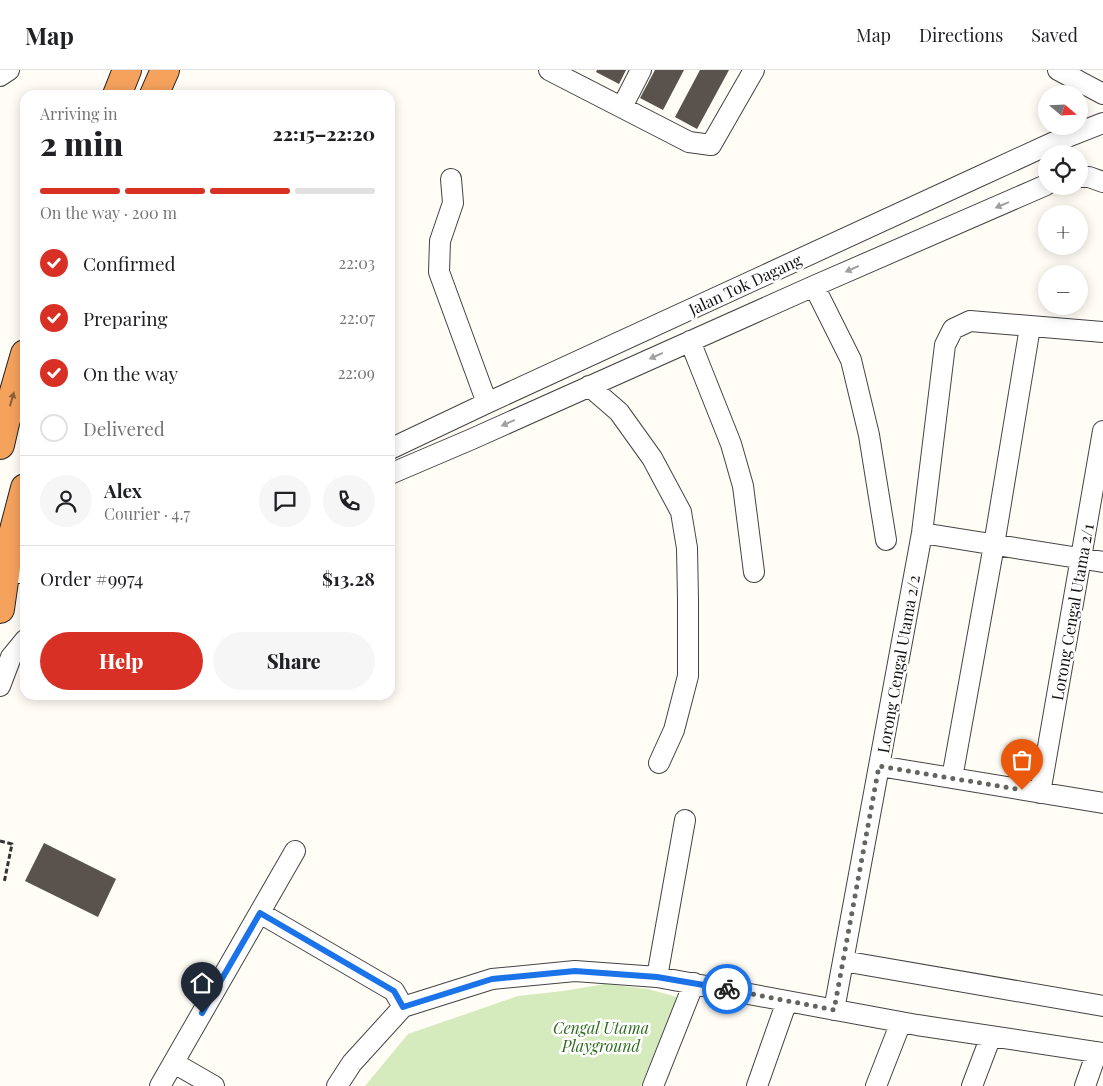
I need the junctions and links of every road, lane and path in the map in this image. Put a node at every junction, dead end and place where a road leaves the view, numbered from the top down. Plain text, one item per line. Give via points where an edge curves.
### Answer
1 (9, 70) edge
2 (127, 70) edge
3 (165, 70) edge
4 (550, 70) edge
5 (641, 70) edge
6 (754, 70) edge
7 (1058, 70) edge
8 (0, 76) edge
9 (120, 90) edge
10 (156, 90) edge
11 (1103, 94) edge
12 (622, 107) junction
13 (1103, 124) edge
14 (1088, 177) edge
15 (451, 179) dead end
16 (1103, 182) edge
17 (1038, 188) edge
18 (814, 286) junction
19 (1030, 327) junction
20 (1103, 332) edge
21 (690, 341) junction
22 (20, 371) edge
23 (589, 386) junction
24 (487, 403) junction
25 (1103, 431) edge
26 (0, 445) edge
27 (395, 448) edge
28 (395, 472) edge
29 (20, 513) edge
30 (922, 534) junction
31 (886, 540) dead end
32 (994, 544) junction
33 (1081, 558) junction
34 (1103, 562) edge
35 (10, 563) edge
36 (754, 572) dead end
37 (0, 609) edge
38 (20, 646) edge
39 (0, 686) edge
40 (658, 764) dead end
41 (879, 766) junction
42 (952, 778) junction
43 (1040, 793) junction
44 (1103, 803) edge
45 (685, 820) dead end
46 (0, 841) edge
47 (295, 851) dead end
48 (4, 883) dead end
49 (260, 913) junction
50 (843, 961) junction
51 (657, 977) junction
52 (694, 983) junction
53 (786, 1001) junction
54 (1103, 1006) edge
55 (403, 1007) junction
56 (834, 1010) junction
57 (901, 1022) junction
58 (990, 1036) junction
59 (1100, 1052) edge
60 (174, 1063) junction
61 (160, 1086) edge
62 (214, 1086) edge
63 (337, 1086) edge
64 (653, 1086) edge
65 (757, 1086) edge
66 (876, 1086) edge
67 (972, 1086) edge
68 (1086, 1086) edge

1 - 8 street
2 - 9 highway
3 - 10 highway
4 - 12 street
5 - 12 street
6 - 12 street via 710,145 689,142
7 - 11 street
13 - 24 street, Jalan Tok Dagang via 986,173
14 - 16 street
15 - 24 street via 454,203 440,241 439,272
17 -> 18 street
18 - 21 street
18 - 31 street via 851,360
19 - 20 street
19 - 30 street, Lorong Cengal Utama 2/2 via 970,322 953,328 945,345
19 - 32 street
21 -> 23 street
21 - 36 street via 743,486
26 -> 22 highway
23 -> 28 street
23 - 40 street via 618,412 652,458 681,512 687,548 688,676 674,730
24 - 27 street, Jalan Tok Dagang
25 - 33 street, Lorong Cengal Utama 2/1
29 - 35 highway
30 - 32 street
30 - 41 street, Lorong Cengal Utama 2/2
32 - 33 street
32 - 42 street
33 - 34 street
33 - 43 street, Lorong Cengal Utama 2/1
35 - 37 highway
38 - 39 street via 11,657
41 - 42 street
41 - 50 street, Lorong Cengal Utama 2/2
42 - 43 street
43 - 44 street
45 - 51 street
46 - 48 path via 12,844
47 - 49 street
49 - 55 street via 394,991
49 - 60 street
50 - 54 street
50 - 56 street, Lorong Cengal Utama 2/2
51 - 52 street
51 - 55 street via 575,971 492,979
52 - 53 street
52 - 64 street
53 - 56 street
53 - 65 street
55 - 63 street via 352,1063
56 - 57 street
57 - 58 street
57 - 66 street
58 - 59 street
58 - 67 street
59 - 68 street
60 - 61 street
60 - 62 street

